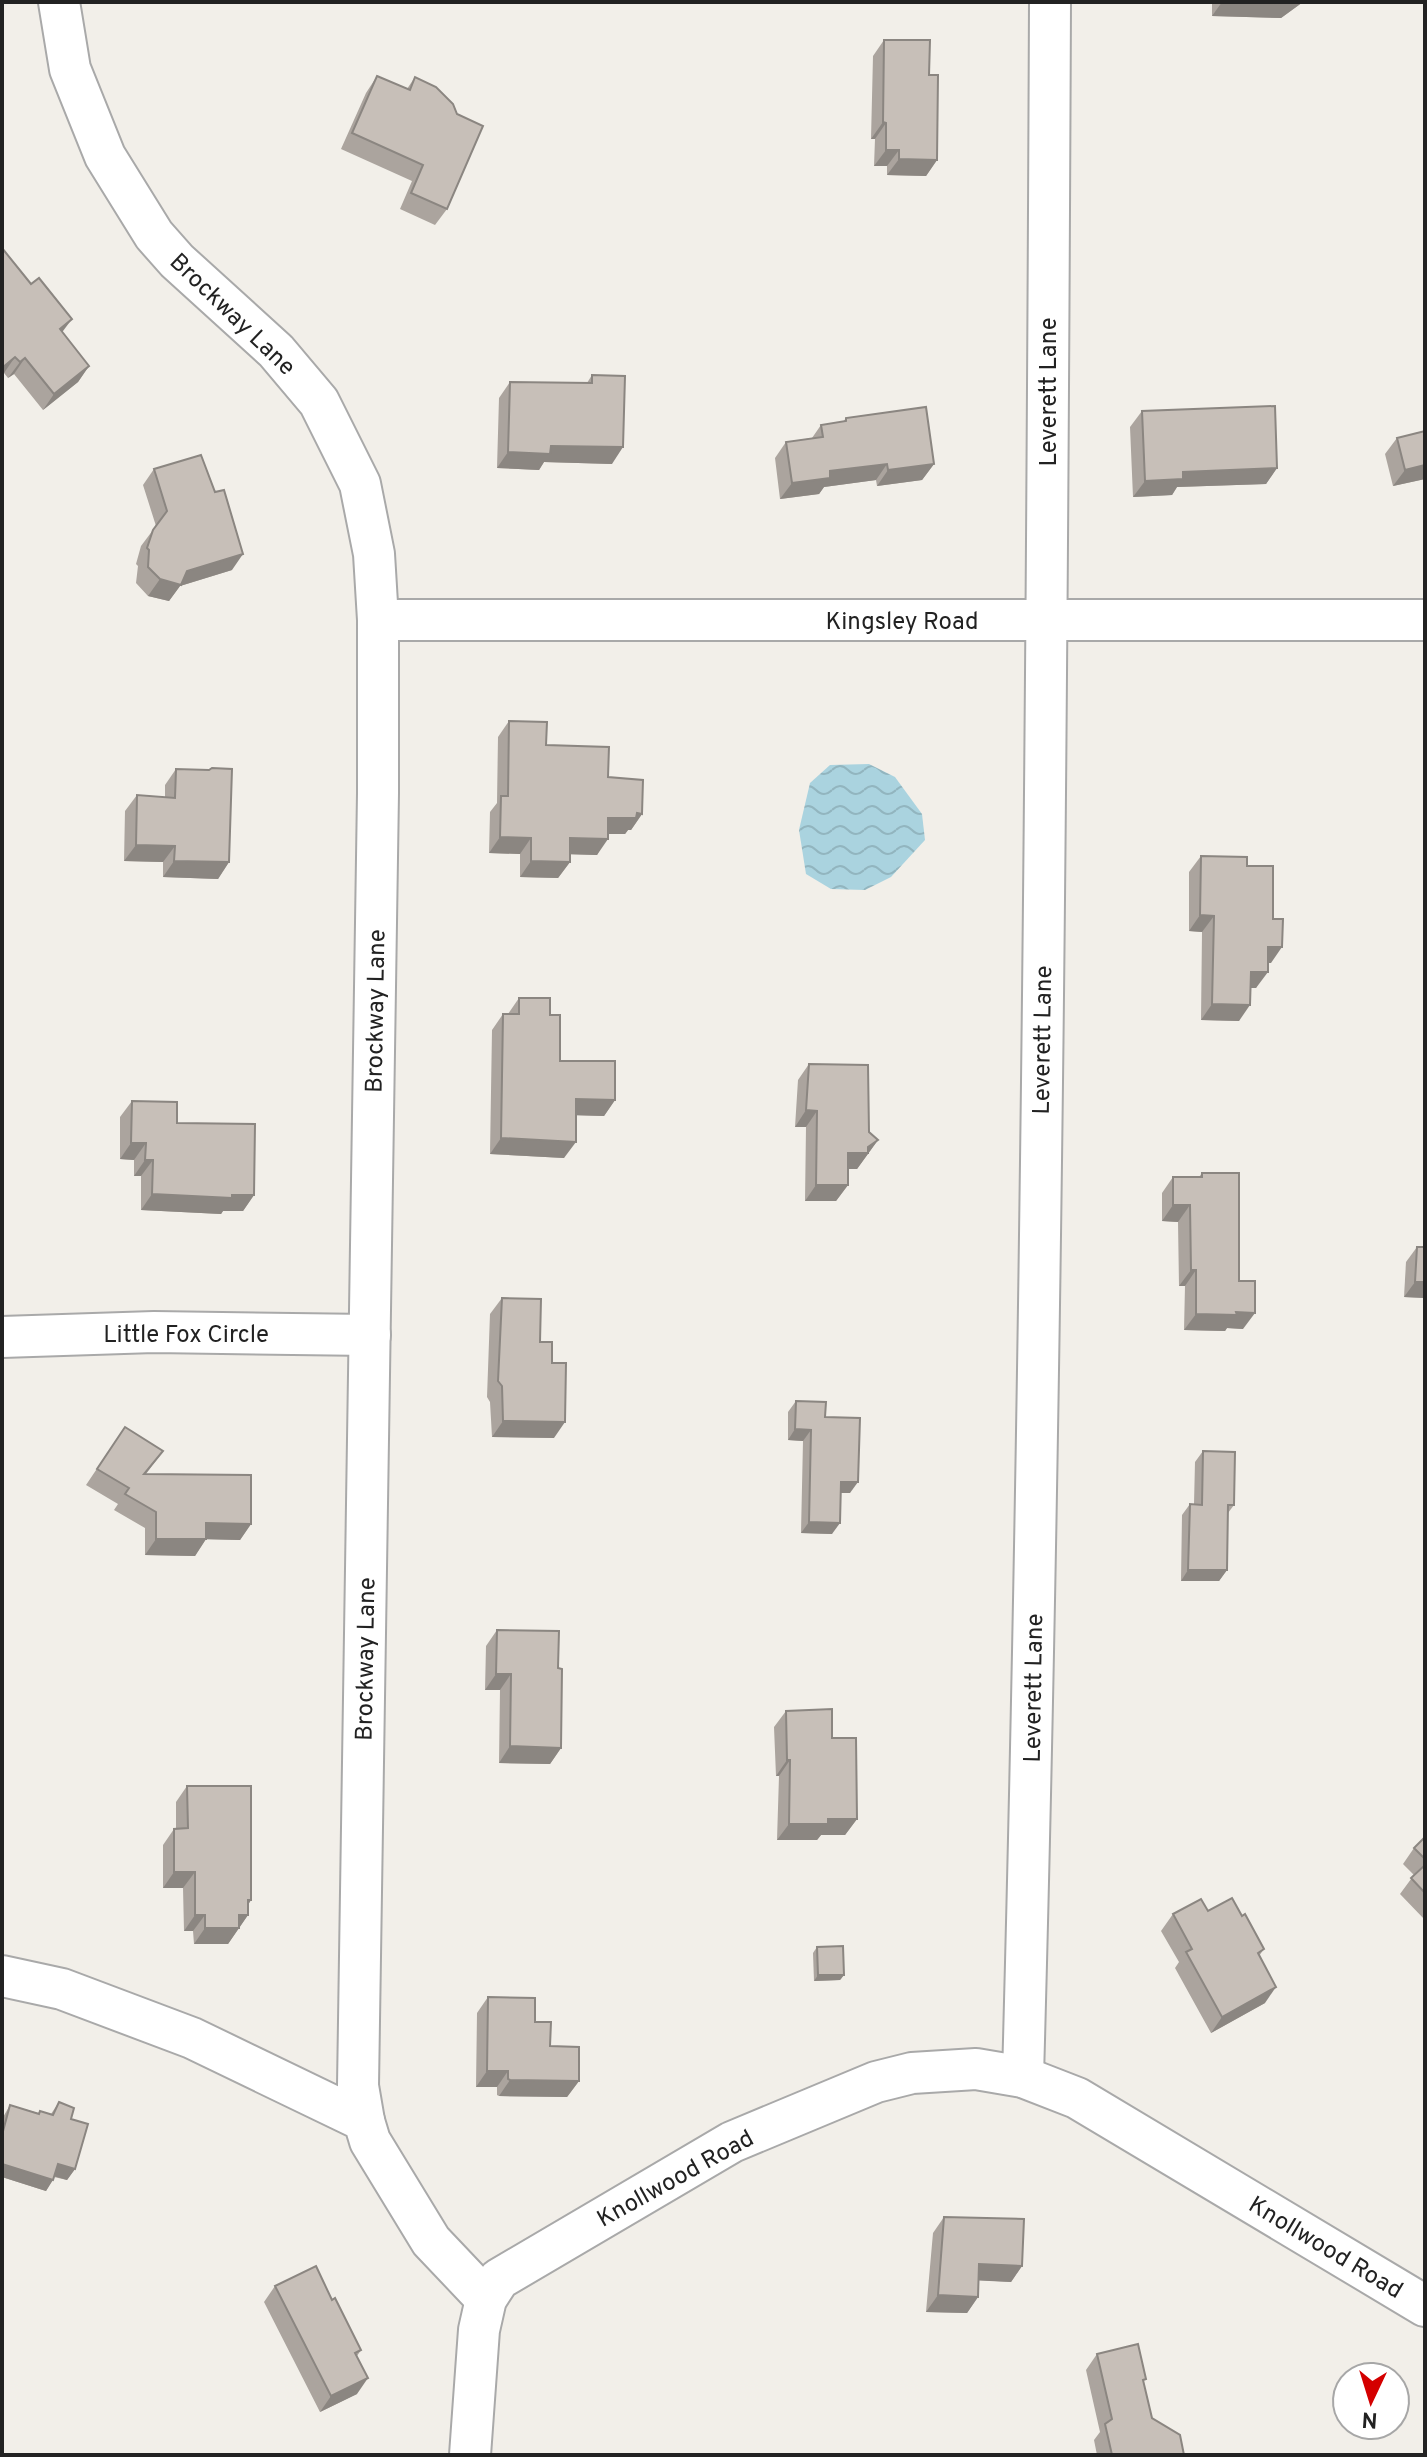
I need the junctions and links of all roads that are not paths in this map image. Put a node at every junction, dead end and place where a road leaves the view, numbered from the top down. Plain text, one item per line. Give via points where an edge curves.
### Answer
1 (59, 2) edge
2 (1050, 2) edge
3 (378, 620) junction
4 (1425, 620) edge
5 (1047, 621) junction
6 (370, 1335) junction
7 (2, 1337) edge
8 (2, 1976) edge
9 (1023, 2077) junction
10 (364, 2121) junction
11 (486, 2299) junction
12 (1425, 2306) edge
13 (470, 2455) edge

1 - 3 street, Brockway Lane via 70,69 105,156 154,235 276,351 319,402 360,484 374,554
2 - 5 street, Leverett Lane
3 - 5 street, Kingsley Road
3 - 6 street, Brockway Lane
4 - 5 street, Kingsley Road
5 - 9 street, Leverett Lane via 1034,1662
6 - 7 street, Little Fox Circle via 154,1332
6 - 10 street, Brockway Lane via 358,2086
8 - 10 street via 62,1989 192,2038
9 - 11 street, Knollwood Road via 976,2069 912,2073 876,2082 732,2142 499,2279
9 - 12 street, Knollwood Road via 1077,2098
10 - 11 street via 370,2141 431,2241
11 - 13 street

